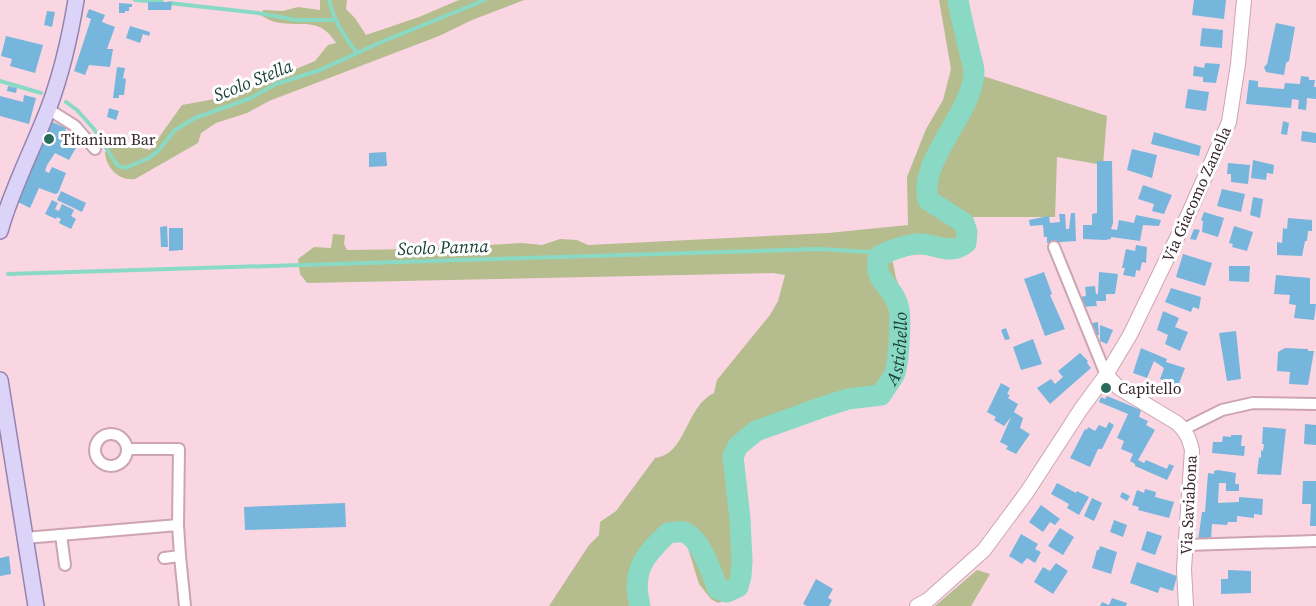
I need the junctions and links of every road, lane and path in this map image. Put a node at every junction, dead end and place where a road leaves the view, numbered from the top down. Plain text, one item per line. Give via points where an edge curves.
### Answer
1 (76, 0) edge
2 (1244, 0) edge
3 (48, 108) junction
4 (95, 149) dead end
5 (0, 231) edge
6 (1054, 247) dead end
7 (1106, 375) junction
8 (0, 380) edge
9 (1316, 404) edge
10 (1184, 429) junction
11 (127, 449) dead end
12 (178, 525) junction
13 (61, 535) junction
14 (25, 538) junction
15 (1316, 541) edge
16 (1186, 544) junction
17 (180, 556) junction
18 (164, 558) dead end
19 (65, 565) dead end
20 (36, 606) edge
21 (185, 606) edge
22 (917, 606) edge
23 (1186, 606) edge

1 - 3 main road via 66,56
2 - 7 street, Via Giacomo Zanella via 1229,122 1161,273
3 - 4 street via 75,126
3 - 5 main road
6 - 7 street
7 - 10 street via 1119,388
7 - 22 street, Via Giacomo Zanella via 984,550
8 - 14 main road
9 - 10 street via 1253,403 1222,410
10 - 16 street, Via Saviabona via 1192,450
11 - 12 street via 179,449
12 - 13 street
12 - 17 street
13 - 14 street
13 - 19 street
14 - 20 main road
15 - 16 street
16 - 23 street, Via Saviabona
17 - 18 street
17 - 21 street

